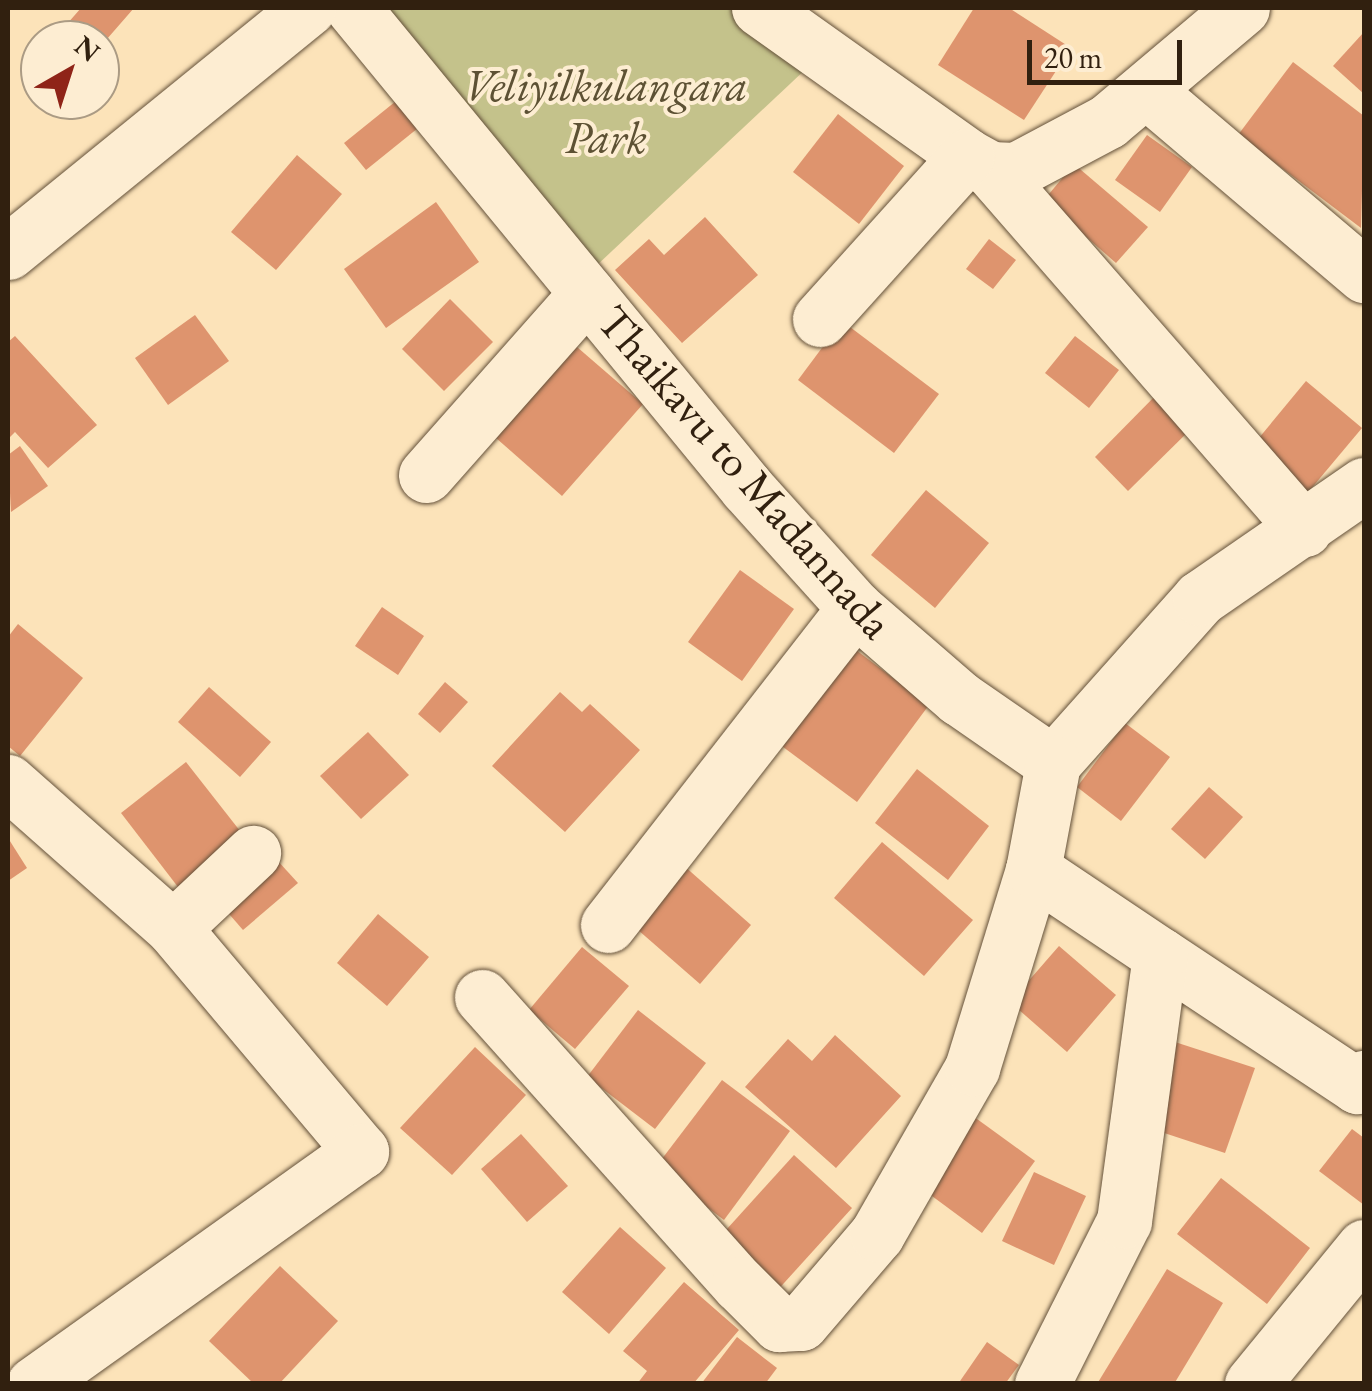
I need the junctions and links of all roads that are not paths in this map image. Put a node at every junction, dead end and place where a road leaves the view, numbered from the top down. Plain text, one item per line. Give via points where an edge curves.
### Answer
1 (308, 8) edge
2 (353, 8) edge
3 (759, 8) edge
4 (1242, 8) edge
5 (1147, 91) junction
6 (979, 163) junction
7 (8, 252) edge
8 (1364, 276) edge
9 (587, 293) junction
10 (820, 319) dead end
11 (426, 475) dead end
12 (1364, 485) edge
13 (1304, 529) junction
14 (854, 608) junction
15 (1053, 763) junction
16 (8, 782) edge
17 (253, 852) dead end
18 (1033, 870) junction
19 (608, 925) dead end
20 (173, 928) junction
21 (1160, 955) junction
22 (482, 996) dead end
23 (1364, 1078) edge
24 (1364, 1247) edge
25 (34, 1384) edge
26 (1042, 1384) edge
27 (1252, 1384) edge

1 - 7 street
2 - 9 street, Thaikavu to Madannada
3 - 6 street
4 - 5 street
5 - 6 street via 1067,147 1016,170
5 - 8 street
6 - 10 street
6 - 13 street
9 - 11 street
9 - 14 street, Thaikavu to Madannada
12 - 13 street
13 - 15 street via 1200,598
14 - 15 street, Thaikavu to Madannada via 959,698
14 - 19 street
15 - 18 street
16 - 20 street
17 - 20 street
18 - 21 street
18 - 22 street via 972,1068 876,1234 801,1323 780,1324 739,1284
20 - 25 street via 360,1152
21 - 23 street via 1357,1086
21 - 26 street via 1124,1220
24 - 27 street

